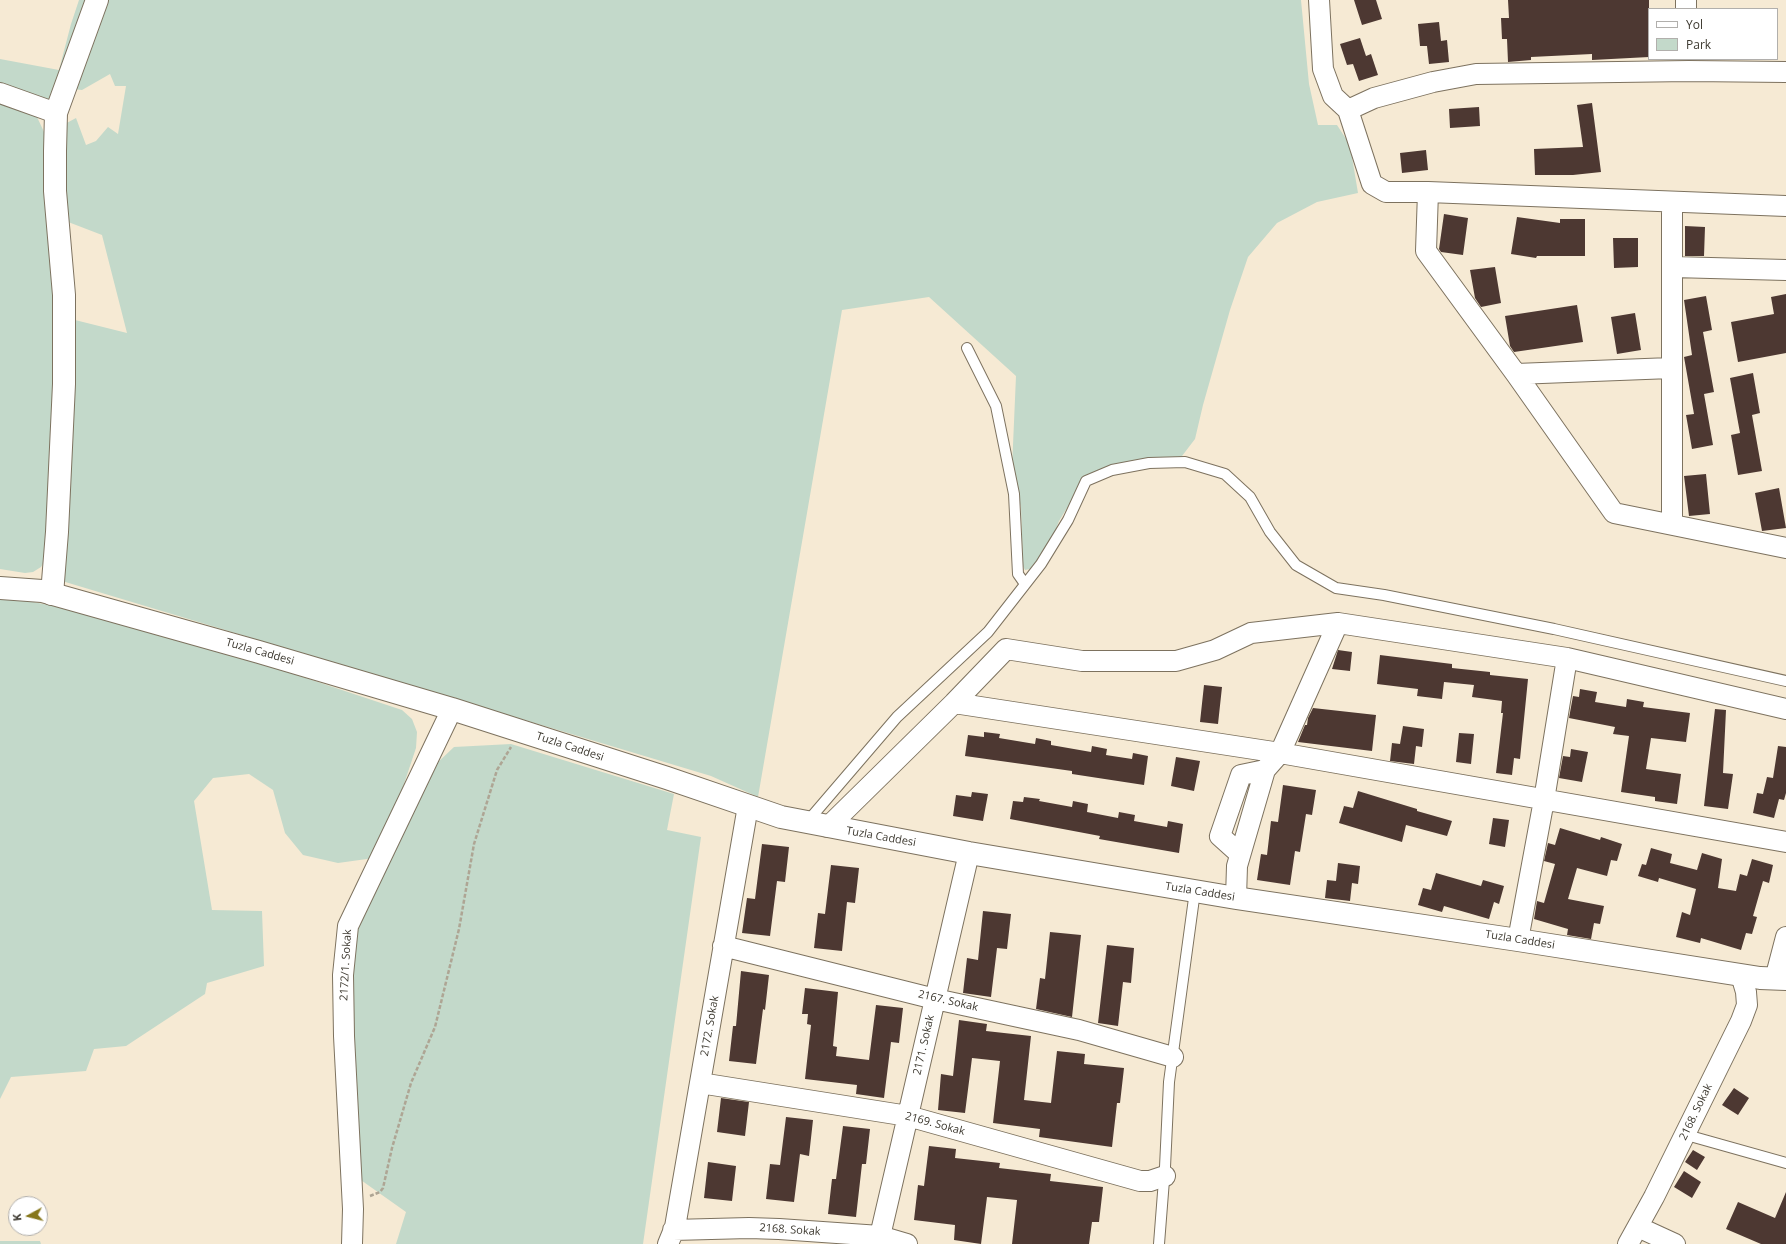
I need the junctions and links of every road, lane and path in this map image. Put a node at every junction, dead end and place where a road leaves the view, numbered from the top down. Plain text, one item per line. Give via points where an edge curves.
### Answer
1 (97, 0) edge
2 (1319, 0) edge
3 (1688, 65) edge
4 (1786, 72) edge
5 (0, 93) edge
6 (1348, 110) junction
7 (56, 113) junction
8 (1428, 192) junction
9 (1672, 203) junction
10 (1786, 206) edge
11 (1673, 267) junction
12 (1786, 270) edge
13 (967, 348) dead end
14 (1671, 368) junction
15 (1516, 374) junction
16 (1672, 524) junction
17 (1786, 548) edge
18 (1025, 584) junction
19 (0, 588) edge
20 (52, 594) junction
21 (1338, 623) junction
22 (1567, 658) junction
23 (1786, 681) edge
24 (954, 703) junction
25 (1786, 709) edge
26 (452, 710) junction
27 (521, 732) junction
28 (1280, 752) junction
29 (1544, 800) junction
30 (748, 806) junction
31 (806, 822) junction
32 (828, 827) junction
33 (1786, 842) edge
34 (969, 853) junction
35 (1195, 891) junction
36 (1236, 898) junction
37 (1786, 937) edge
38 (1518, 940) junction
39 (723, 946) junction
40 (1741, 975) junction
41 (1780, 979) edge
42 (935, 999) junction
43 (1173, 1056) junction
44 (700, 1083) junction
45 (908, 1116) junction
46 (1684, 1134) junction
47 (1786, 1163) edge
48 (1165, 1176) junction
49 (352, 1197) junction
50 (1638, 1227) junction
51 (880, 1236) junction
52 (671, 1237) edge
53 (352, 1244) edge
54 (907, 1244) edge
55 (1159, 1244) edge
56 (1628, 1244) edge
57 (1675, 1244) edge

1 - 7 main road
2 - 6 street via 1323,69 1333,96
3 - 4 street
3 - 6 street via 1476,74 1433,82 1374,98
5 - 7 street
6 - 8 street via 1372,184 1386,192
7 - 20 main road via 55,191 64,295 64,384
8 - 9 street
8 - 15 street via 1426,251
9 - 10 street
9 - 11 street
11 - 12 street
11 - 14 street
13 - 18 lane via 996,406 1014,494 1018,574
14 - 15 street
14 - 16 street
15 - 16 street via 1614,513
16 - 17 street
18 - 23 lane via 1041,564 1068,520 1086,481 1112,470 1141,464 1185,462 1225,474 1250,497 1270,532 1296,565 1336,588 1554,629
18 - 31 lane via 988,632 897,717
19 - 20 main road, Tuzla Caddesi
20 - 26 main road, Tuzla Caddesi
21 - 22 street
21 - 24 street via 1251,633 1215,650 1176,661 1082,661 1006,649
21 - 28 street
22 - 25 street
22 - 29 street
24 - 28 street
24 - 32 street
26 - 27 main road, Tuzla Caddesi
26 - 49 street, 2172/1. Sokak via 348,926 343,975
27 - 30 main road, Tuzla Caddesi
27 - 49 path via 497,770 474,844 458,929 435,1027 411,1083 383,1188 374,1195
28 - 29 street
28 - 36 street via 1265,770 1237,866
29 - 33 street
29 - 38 street
30 - 31 main road, Tuzla Caddesi
30 - 39 street, 2172. Sokak
31 - 32 main road, Tuzla Caddesi
32 - 34 main road, Tuzla Caddesi
34 - 35 main road, Tuzla Caddesi
34 - 42 street, 2171. Sokak
35 - 36 main road, Tuzla Caddesi
35 - 43 lane
36 - 38 main road, Tuzla Caddesi
37 - 41 street
38 - 40 main road, Tuzla Caddesi
39 - 42 street, 2167. Sokak
39 - 44 street, 2172. Sokak
40 - 41 main road, Tuzla Caddesi
40 - 46 street, 2168. Sokak via 1747,1005
42 - 43 street, 2167. Sokak via 1079,1030
42 - 45 street, 2171. Sokak
43 - 48 lane via 1169,1082
44 - 45 street, 2169. Sokak
44 - 52 street, 2172. Sokak
45 - 48 street, 2169. Sokak via 1133,1179 1150,1181
45 - 51 street, 2171. Sokak
46 - 47 lane
46 - 50 street, 2168. Sokak
48 - 55 lane
49 - 53 street, 2172/1. Sokak
50 - 56 street, 2168. Sokak
50 - 57 street
51 - 52 street, 2168. Sokak via 749,1228
51 - 54 street, 2168. Sokak

